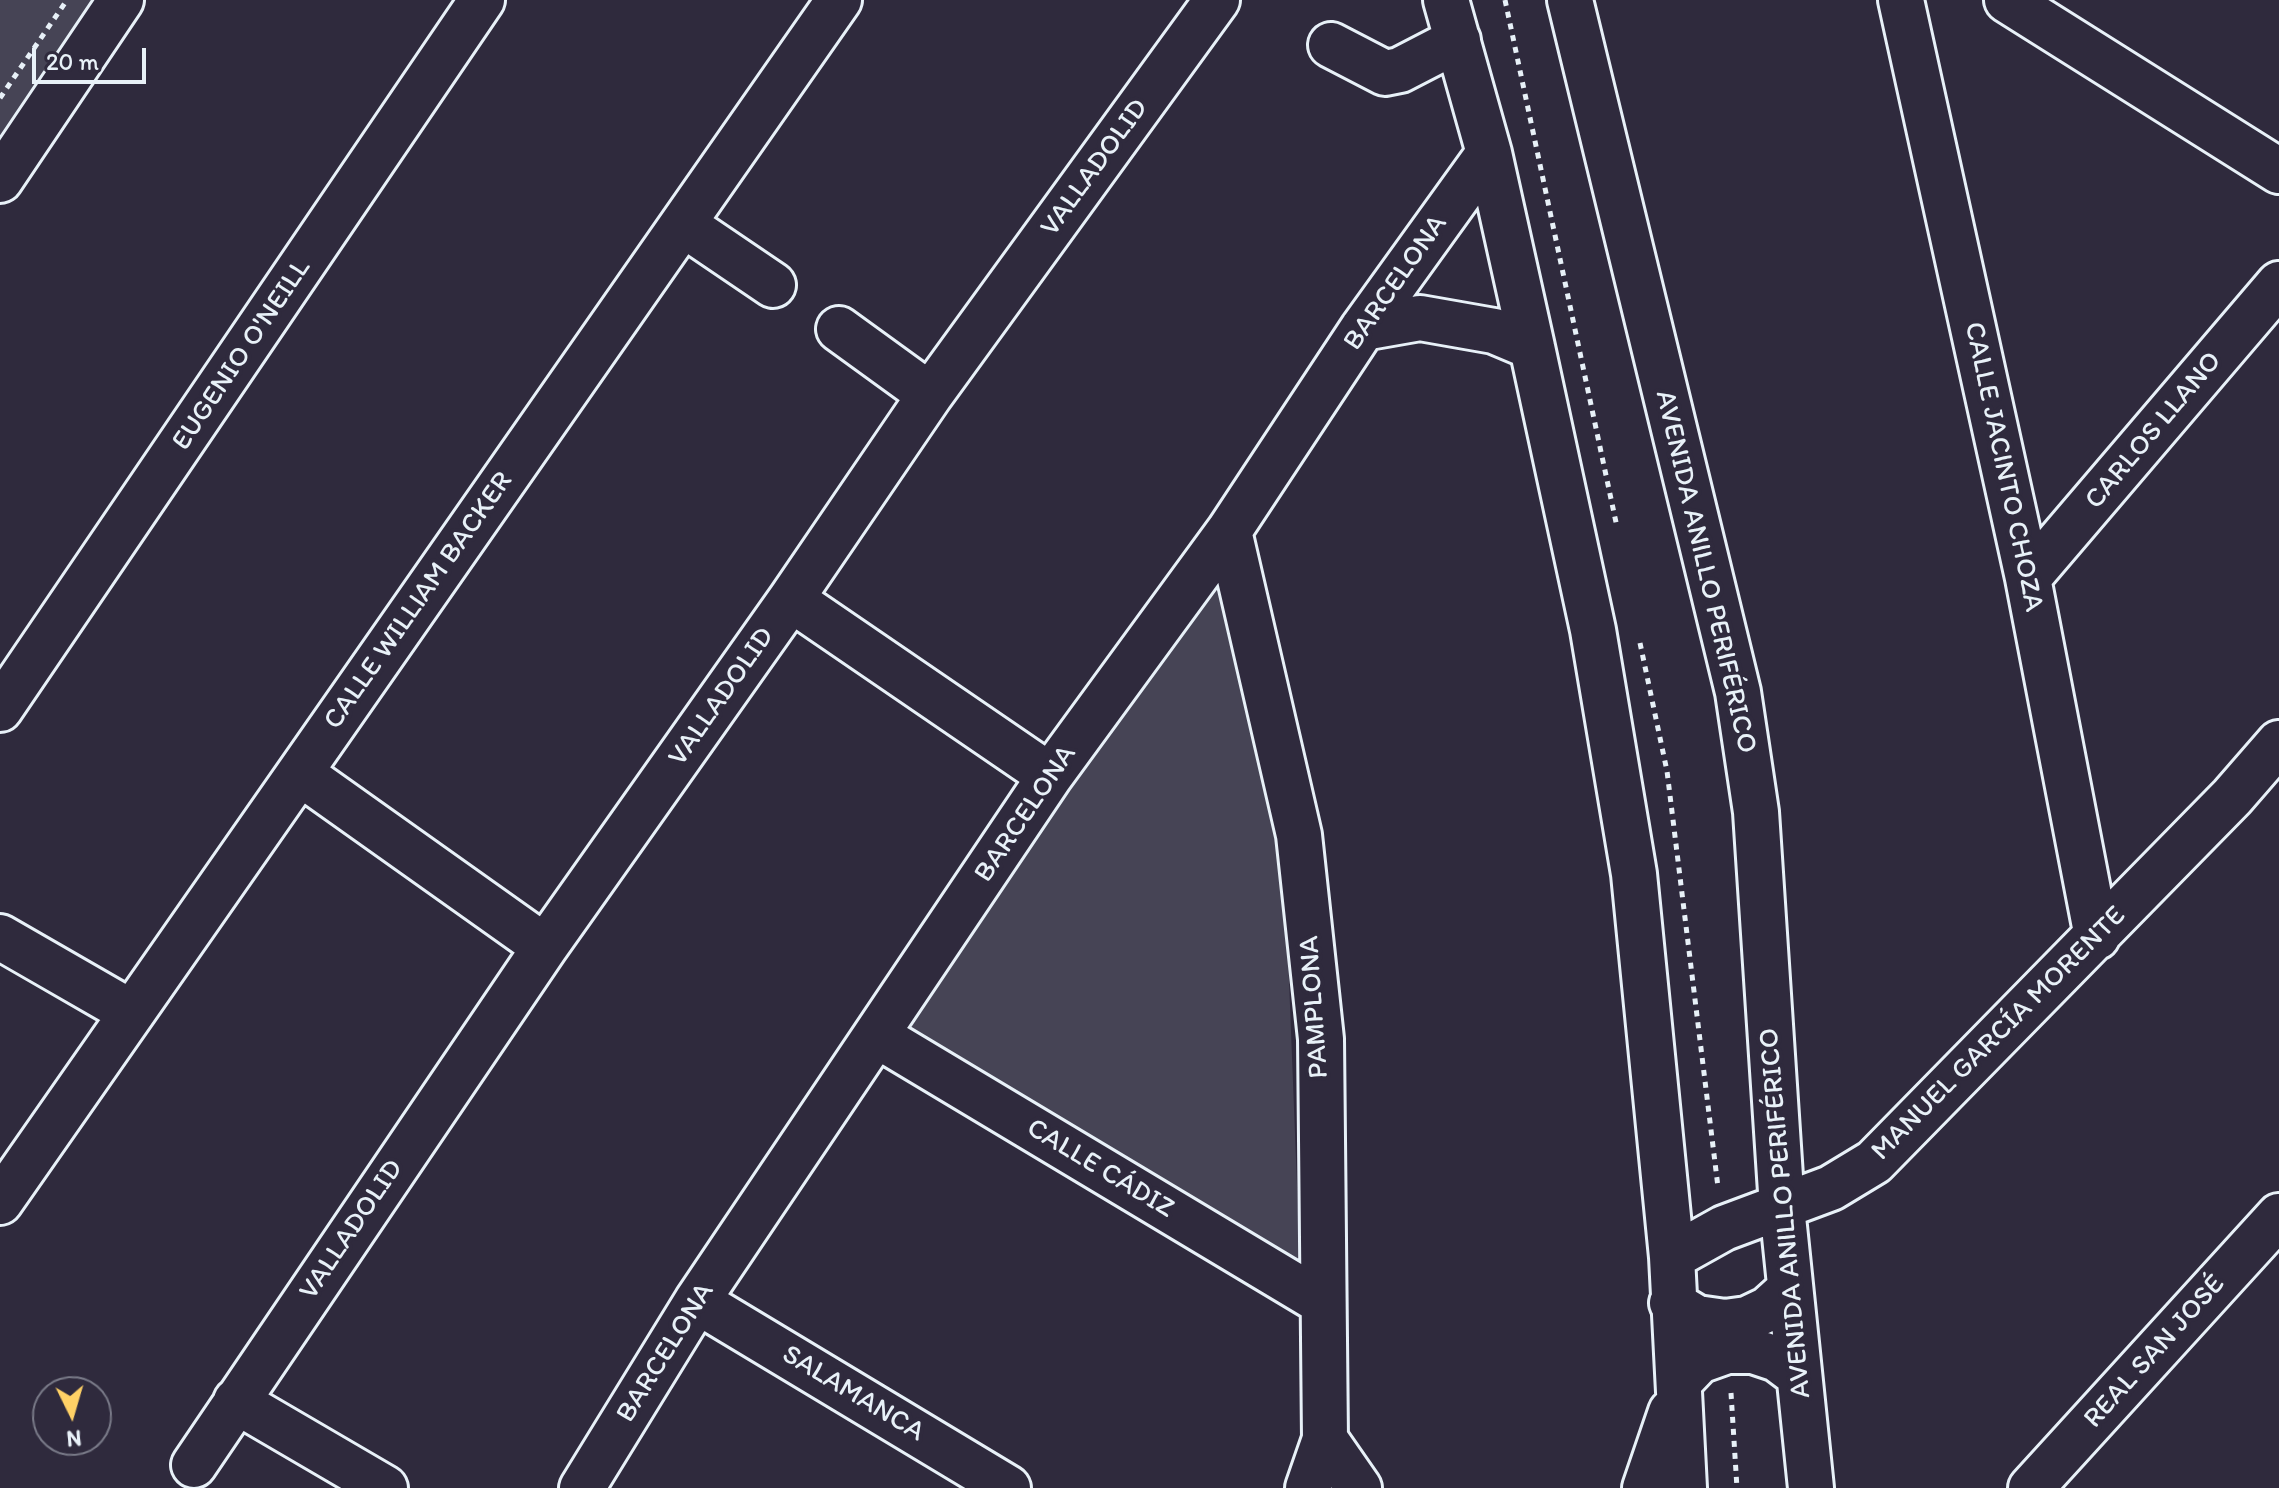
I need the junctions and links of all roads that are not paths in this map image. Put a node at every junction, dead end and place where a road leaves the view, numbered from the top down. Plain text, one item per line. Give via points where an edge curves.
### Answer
1 (121, 0) edge
2 (482, 0) edge
3 (839, 0) edge
4 (1217, 0) edge
5 (1570, 0) edge
6 (1901, 0) edge
7 (2007, 0) edge
8 (1452, 20) edge
9 (1331, 45) dead end
10 (1489, 153) junction
11 (2279, 171) edge
12 (0, 180) edge
13 (683, 224) junction
14 (2279, 284) edge
15 (773, 285) dead end
16 (1363, 328) junction
17 (839, 329) dead end
18 (1532, 347) junction
19 (930, 395) junction
20 (1229, 531) junction
21 (2028, 578) junction
22 (791, 599) junction
23 (0, 709) edge
24 (2279, 743) edge
25 (300, 773) junction
26 (1050, 776) junction
27 (0, 937) edge
28 (2097, 937) junction
29 (545, 947) junction
30 (132, 1013) junction
31 (878, 1036) junction
32 (0, 1202) edge
33 (1782, 1207) junction
34 (2279, 1216) edge
35 (1672, 1257) junction
36 (1789, 1290) junction
37 (697, 1301) junction
38 (1322, 1302) junction
39 (1672, 1303) junction
40 (1797, 1374) junction
41 (1679, 1385) junction
42 (236, 1401) junction
43 (1325, 1439) junction
44 (194, 1465) dead end
45 (385, 1488) edge
46 (582, 1488) edge
47 (1008, 1488) edge
48 (1308, 1488) edge
49 (1359, 1488) edge
50 (1645, 1488) edge
51 (1684, 1488) edge
52 (1811, 1488) edge
53 (2031, 1488) edge

1 - 12 street
2 - 23 street, EUGENIO O'NEILL
3 - 13 street, CALLE WILLIAM BACKER
4 - 19 street, VALLADOLID
5 - 33 street, AVENIDA ANILLO PERIFÉRICO via 1738,692 1756,812
6 - 21 street, CALLE JACINTO CHOZA
7 - 11 street
8 - 9 street via 1400,70 1385,73
8 - 10 street
10 - 16 street, BARCELONA
10 - 18 street
13 - 15 street
13 - 25 street, CALLE WILLIAM BACKER
14 - 21 street, CARLOS LLANO
16 - 18 street via 1420,318 1494,331
16 - 20 street, BARCELONA
17 - 19 street
18 - 35 street via 1593,630 1634,874
19 - 22 street, VALLADOLID
20 - 26 street, BARCELONA
20 - 38 street, PAMPLONA via 1299,835 1321,1039
21 - 28 street, CALLE JACINTO CHOZA
22 - 26 street
22 - 29 street, VALLADOLID
24 - 28 street, MANUEL GARCÍA MORENTE
25 - 29 street
25 - 30 street, CALLE WILLIAM BACKER
26 - 31 street, BARCELONA
27 - 30 street
28 - 33 street, MANUEL GARCÍA MORENTE via 1874,1162 1831,1188
29 - 42 street, VALLADOLID
30 - 32 street, CALLE WILLIAM BACKER
31 - 37 street, BARCELONA
31 - 38 street, CALLE CÁDIZ
33 - 35 street, MANUEL GARCÍA MORENTE via 1724,1228
33 - 36 street, AVENIDA ANILLO PERIFÉRICO
34 - 53 street, REAL SAN JOSÉ
35 - 39 street
36 - 39 street via 1768,1309 1725,1322 1697,1318
36 - 40 street, AVENIDA ANILLO PERIFÉRICO
37 - 46 street, BARCELONA
37 - 47 street, SALAMANCA
38 - 43 street, PAMPLONA
39 - 41 street
40 - 41 street via 1777,1359 1753,1351 1727,1351 1699,1361
40 - 52 street, AVENIDA ANILLO PERIFÉRICO
41 - 50 street
41 - 51 street
42 - 44 street, VALLADOLID
42 - 45 street
43 - 48 street, PAMPLONA
43 - 49 street

